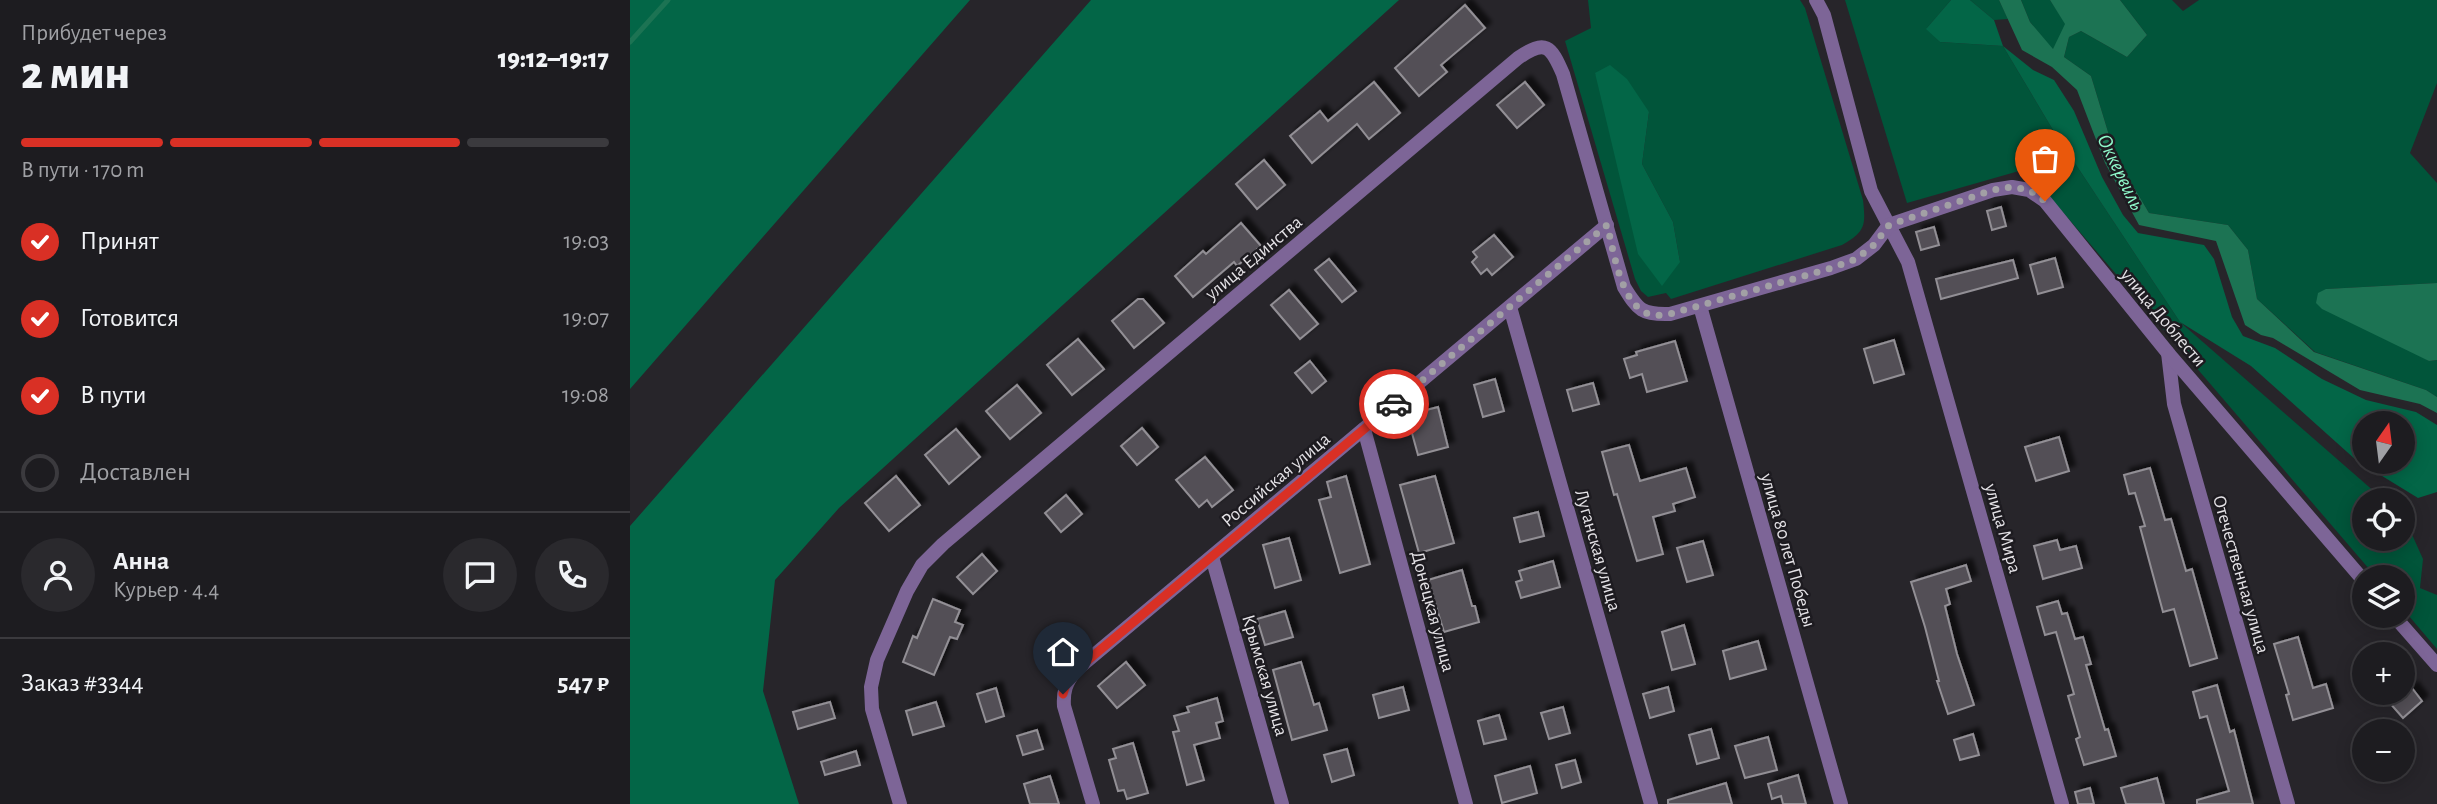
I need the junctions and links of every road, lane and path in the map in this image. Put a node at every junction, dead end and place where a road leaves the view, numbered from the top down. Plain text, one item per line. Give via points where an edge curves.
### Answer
1 (1816, 0) edge
2 (1607, 225) junction
3 (1889, 225) junction
4 (1700, 306) junction
5 (1510, 307) junction
6 (2168, 353) junction
7 (1364, 429) junction
8 (1212, 557) junction
9 (2352, 567) edge
10 (2405, 628) edge
11 (2437, 665) edge
12 (900, 804) edge
13 (1093, 804) edge
14 (1282, 804) edge
15 (1466, 804) edge
16 (1651, 804) edge
17 (1841, 804) edge
18 (2062, 804) edge
19 (2288, 804) edge

1 - 3 street, улица Мира via 1824,15 1871,191
2 - 4 street, улица Единства via 1624,287 1637,308 1653,315
2 - 5 street, Российская улица
2 - 12 street, улица Единства via 1563,74 1554,53 1534,47 922,565 906,590 877,660 871,687 872,709
3 - 4 street, улица Единства via 1856,259
3 - 6 street, улица Доблести via 1993,190 2029,190 2045,201
3 - 18 street, улица Мира via 1908,262
4 - 17 street, улица 80 лет Победы
5 - 7 street, Российская улица
5 - 16 street, Луганская улица
6 - 9 street, улица Доблести
6 - 19 street, Отечественная улица via 2174,404
7 - 8 street, Российская улица
7 - 15 street, Донецкая улица
8 - 13 street, Российская улица via 1067,681 1064,706
8 - 14 street, Крымская улица
10 - 11 street

